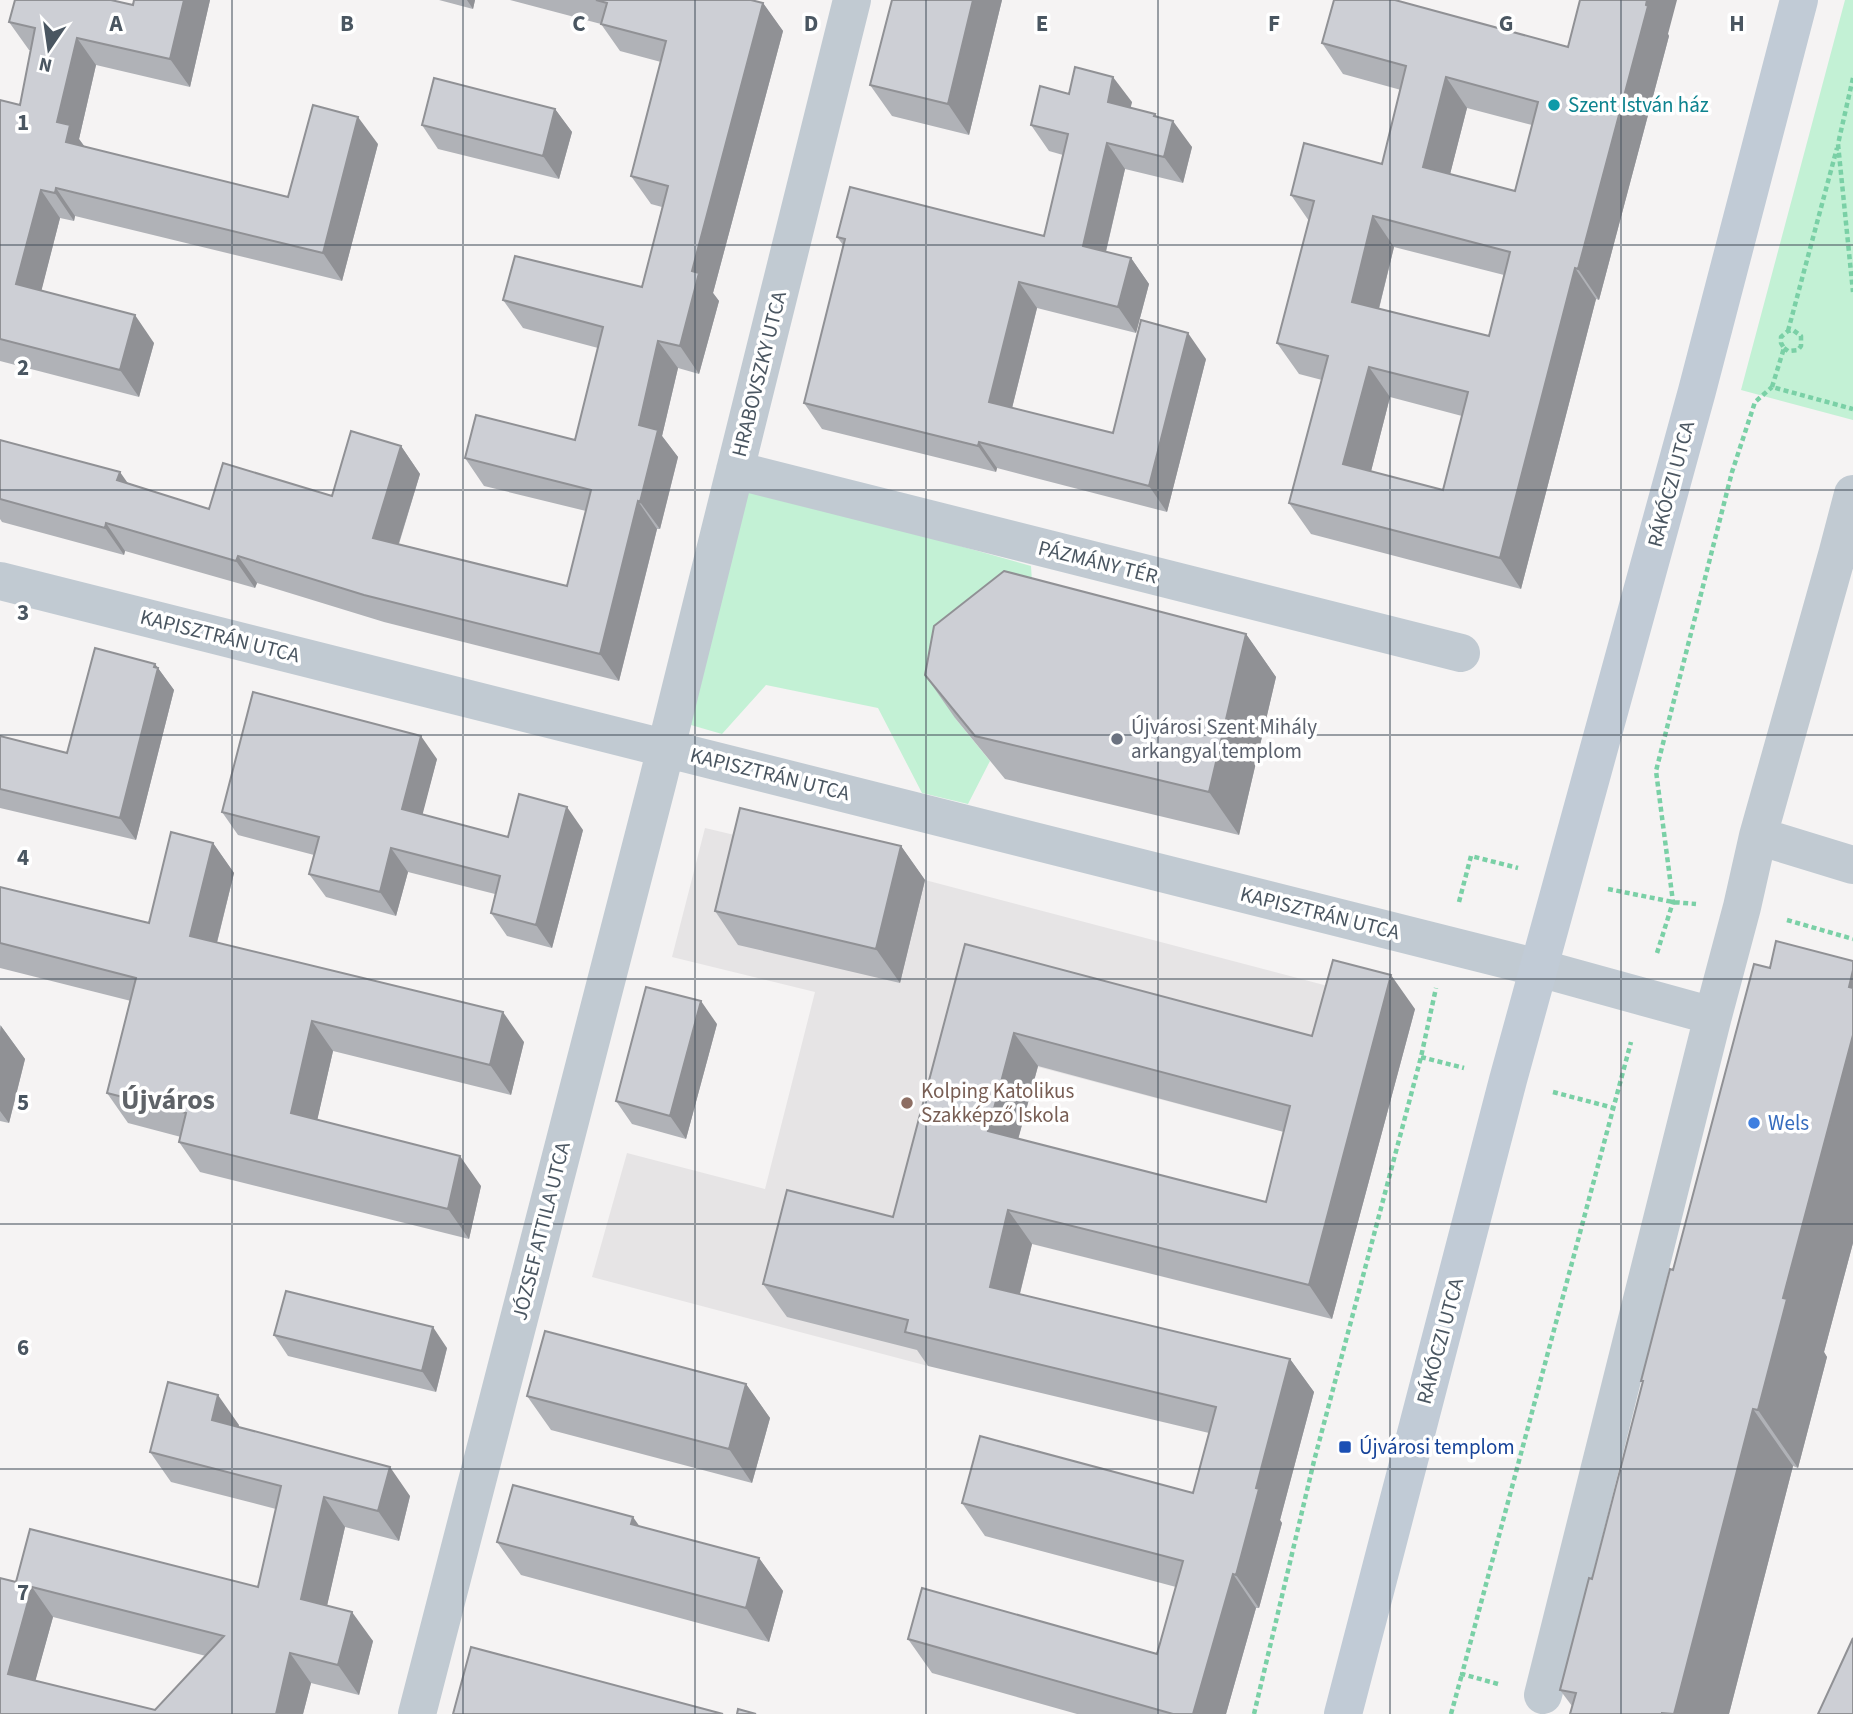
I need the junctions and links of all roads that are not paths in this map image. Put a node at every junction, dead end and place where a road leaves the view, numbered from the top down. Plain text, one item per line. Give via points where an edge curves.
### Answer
1 (852, 0) edge
2 (1799, 0) edge
3 (735, 470) junction
4 (1853, 494) edge
5 (1845, 552) edge
6 (0, 581) edge
7 (1461, 653) dead end
8 (666, 747) junction
9 (1758, 836) junction
10 (1853, 865) edge
11 (1539, 968) junction
12 (1713, 1016) junction
13 (1543, 1695) road end
14 (417, 1714) edge
15 (1343, 1714) edge

1 - 3 street, HRABOVSZKY UTCA
2 - 11 street, RÁKÓCZI UTCA
3 - 7 street, PÁZMÁNY TÉR
3 - 8 street, HRABOVSZKY UTCA
4 - 5 street
5 - 9 street
6 - 8 street, KAPISZTRÁN UTCA
8 - 11 street, KAPISZTRÁN UTCA
8 - 14 street, JÓZSEF ATTILA UTCA
9 - 10 street
9 - 12 street
11 - 12 street
11 - 15 street, RÁKÓCZI UTCA
12 - 13 street

